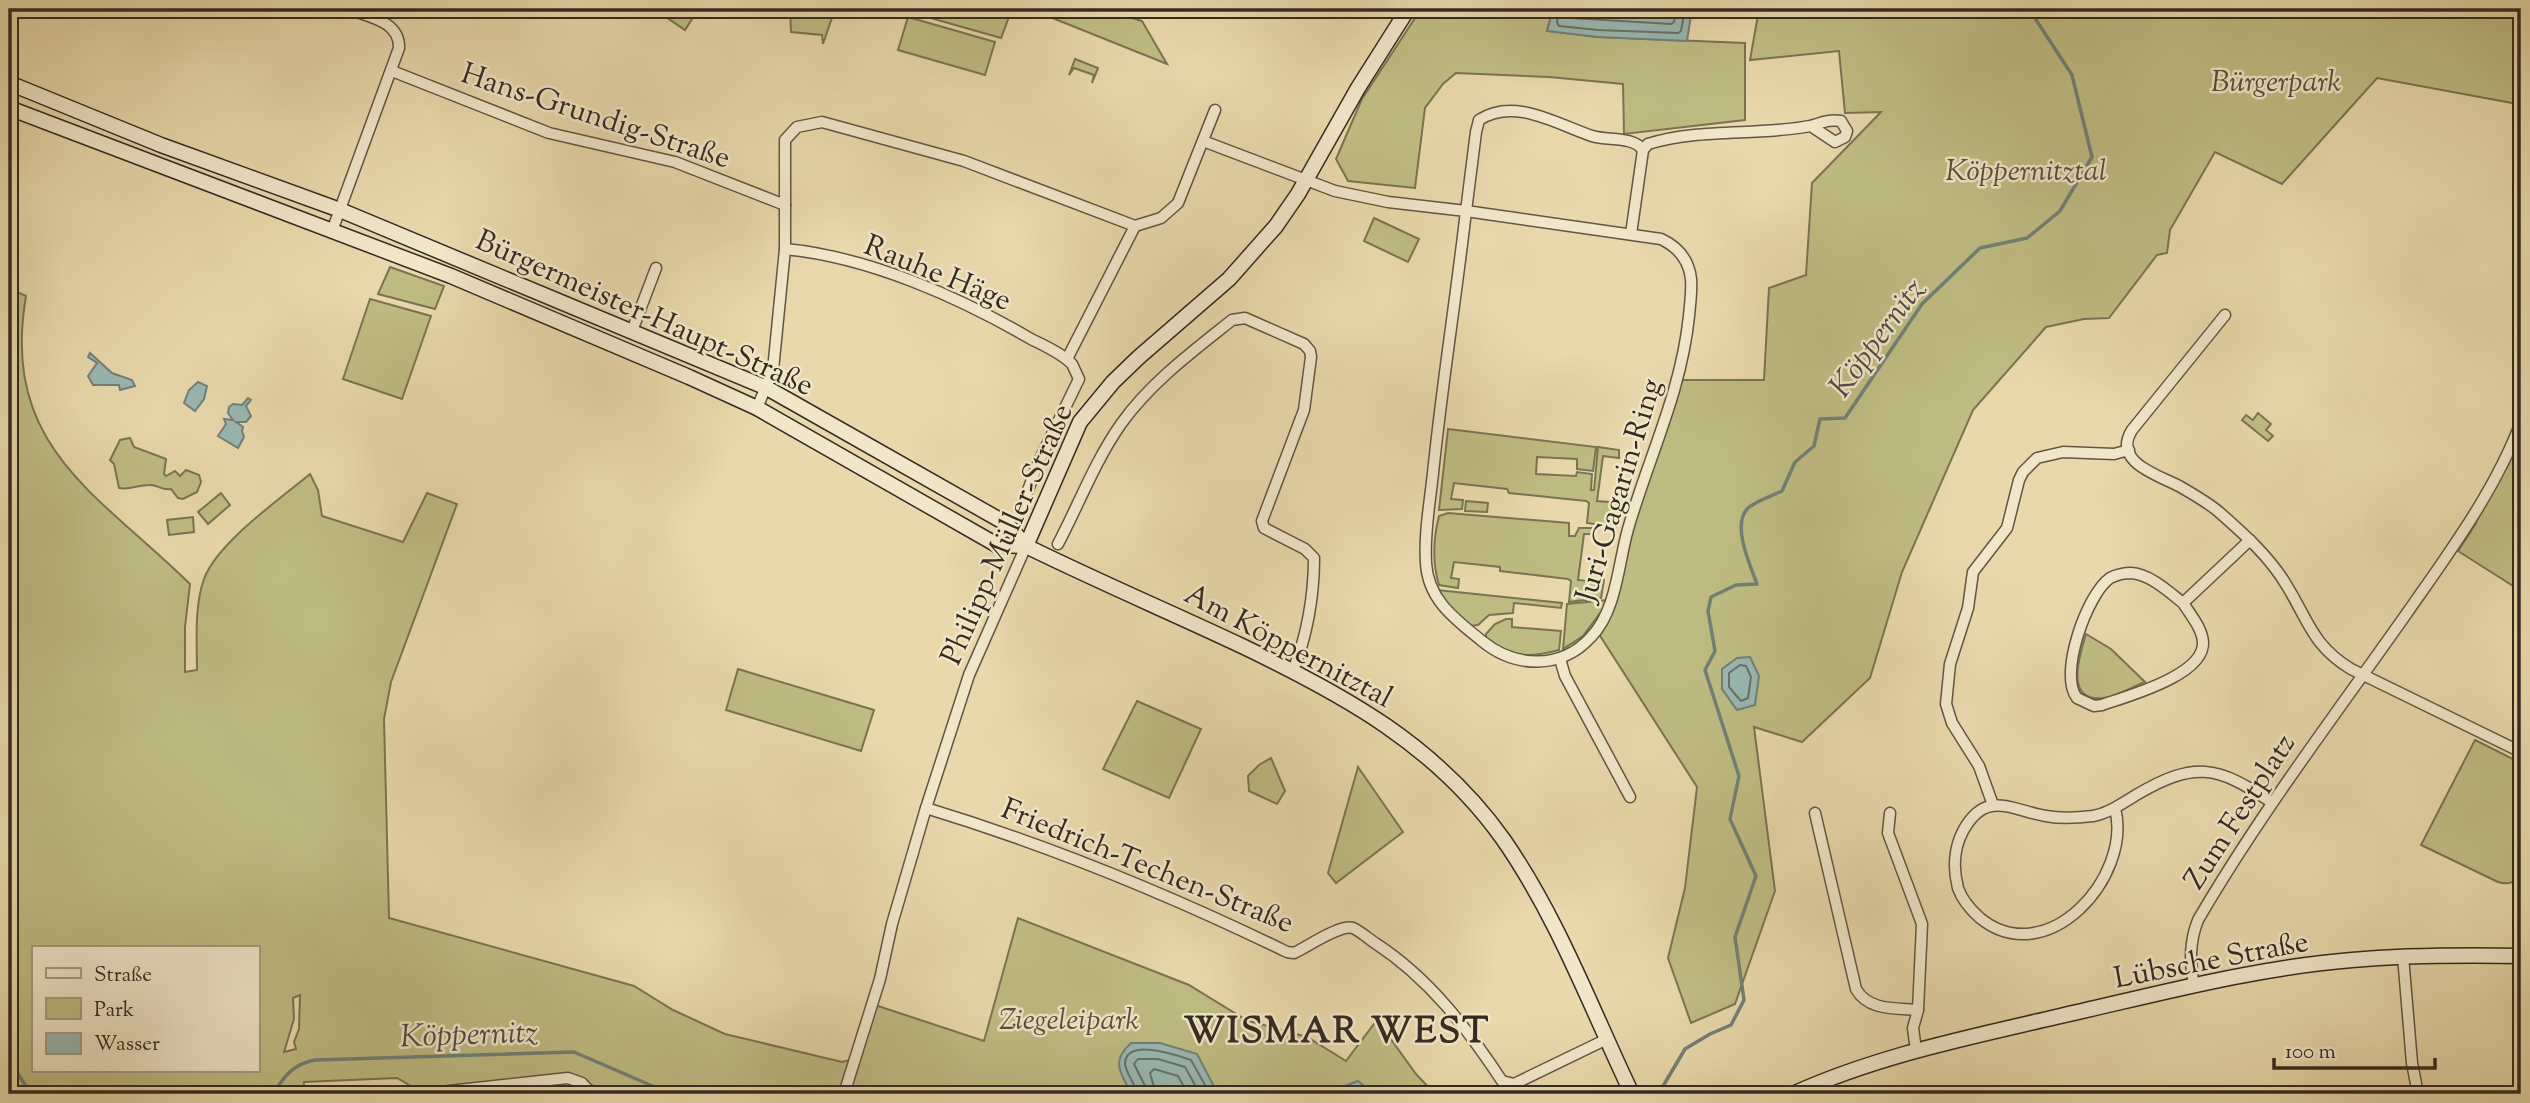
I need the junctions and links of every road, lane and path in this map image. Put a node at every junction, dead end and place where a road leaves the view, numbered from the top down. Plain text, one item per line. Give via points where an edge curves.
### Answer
1 (348, 9) edge
2 (1408, 9) edge
3 (392, 71) junction
4 (9, 83) edge
5 (9, 108) edge
6 (1215, 110) dead end
7 (1811, 126) dead end
8 (1203, 141) junction
9 (1643, 150) junction
10 (1306, 180) junction
11 (785, 205) junction
12 (340, 211) junction
13 (1466, 211) junction
14 (1135, 226) junction
15 (332, 231) junction
16 (1631, 234) junction
17 (785, 249) junction
18 (656, 268) dead end
19 (2225, 315) dead end
20 (632, 331) junction
21 (1067, 359) junction
22 (767, 388) junction
23 (757, 408) junction
24 (2521, 422) edge
25 (2129, 450) junction
26 (1021, 506) dead end
27 (2250, 540) junction
28 (1060, 541) dead end
29 (1026, 546) junction
30 (2183, 603) junction
31 (1560, 659) junction
32 (1293, 670) junction
33 (2363, 675) junction
34 (2521, 752) edge
35 (1630, 797) dead end
36 (2271, 802) junction
37 (1993, 805) junction
38 (926, 808) junction
39 (2115, 808) junction
40 (1815, 813) dead end
41 (1889, 813) dead end
42 (2403, 956) junction
43 (2521, 956) edge
44 (2194, 986) junction
45 (1918, 1010) junction
46 (1607, 1039) junction
47 (1916, 1050) junction
48 (422, 1094) edge
49 (592, 1094) edge
50 (844, 1094) edge
51 (1632, 1094) edge
52 (1793, 1094) edge
53 (2419, 1094) edge

1 - 3 street via 395,30 399,48
2 - 10 street, Philipp-Müller-Straße
3 - 11 street, Hans-Grundig-Straße via 550,132 675,162
3 - 12 street
4 - 12 street, Bürgermeister-Haupt-Straße
5 - 15 street, Bürgermeister-Haupt-Straße
6 - 8 street
7 - 9 street via 1656,141
8 - 10 street, Juri-Gagarin-Ring
8 - 14 street via 1174,208 1161,218
9 - 13 street via 1635,142 1592,136 1557,121 1505,110 1489,114 1479,120 1476,132
9 - 16 street
10 - 13 street, Juri-Gagarin-Ring via 1357,197
10 - 29 street, Philipp-Müller-Straße via 1246,262 1139,357 1087,412
11 - 14 street via 785,140 797,127 822,122 964,161
11 - 17 street
12 - 15 street
12 - 20 street, Bürgermeister-Haupt-Straße
13 - 16 street, Juri-Gagarin-Ring
13 - 31 street via 1435,456 1426,544 1428,576 1445,610 1500,654 1524,661
14 - 21 street
15 - 23 street, Bürgermeister-Haupt-Straße via 484,290
16 - 31 street, Juri-Gagarin-Ring via 1670,243 1686,261 1691,287 1685,351 1604,619 1580,648
17 - 21 street, Rauhe Häge via 811,251 890,274 989,314
17 - 22 street via 773,370
18 - 20 street
19 - 25 street via 2132,430
20 - 22 street, Bürgermeister-Haupt-Straße
21 - 26 street, Philipp-Müller-Straße via 1079,379
22 - 23 street
22 - 29 street, Bürgermeister-Haupt-Straße via 1007,524
23 - 29 street, Bürgermeister-Haupt-Straße via 998,545
24 - 33 street, Zum Festplatz via 2500,471
25 - 27 street via 2138,466 2209,504
25 - 37 street via 2114,454 2063,452 2037,458 2019,480 2007,528 1973,572 1950,664 1947,705 1952,723 1979,766
27 - 30 street
27 - 33 street via 2287,586 2319,643 2335,659
28 - 32 street via 1122,422 1147,392 1232,320 1245,318 1304,344 1311,357 1304,410 1262,521 1264,528 1314,558 1312,595
29 - 32 street, Am Köppernitztal
29 - 38 street, Philipp-Müller-Straße via 969,676
30 - 30 street via 2134,573 2112,577 2103,584 2081,627 2070,667 2077,698 2102,705 2168,680 2194,664 2203,640
31 - 35 street
32 - 46 street, Am Köppernitztal via 1396,731 1486,818 1544,906
33 - 34 street
33 - 36 street, Zum Festplatz
36 - 39 street via 2230,776 2204,771 2169,777
36 - 44 street, Zum Festplatz via 2197,920 2190,951
37 - 39 street via 2065,818
37 - 39 street via 1975,816 1961,834 1955,856 1959,888 1984,921 2020,932 2056,926 2071,918 2104,879 2118,835
38 - 46 street, Friedrich-Techen-Straße via 1066,855 1200,909 1287,952 1352,928 1437,994 1502,1081 1514,1084
38 - 50 street, Philipp-Müller-Straße
40 - 45 street via 1856,989 1867,1002
41 - 45 street via 1888,833 1922,924
42 - 43 street, Lübsche Straße
42 - 44 street, Lübsche Straße via 2279,969
42 - 53 street
44 - 47 street, Lübsche Straße
45 - 47 street via 1913,1028
46 - 51 street, Am Köppernitztal
47 - 52 street, Lübsche Straße
48 - 49 street via 568,1078 582,1083

